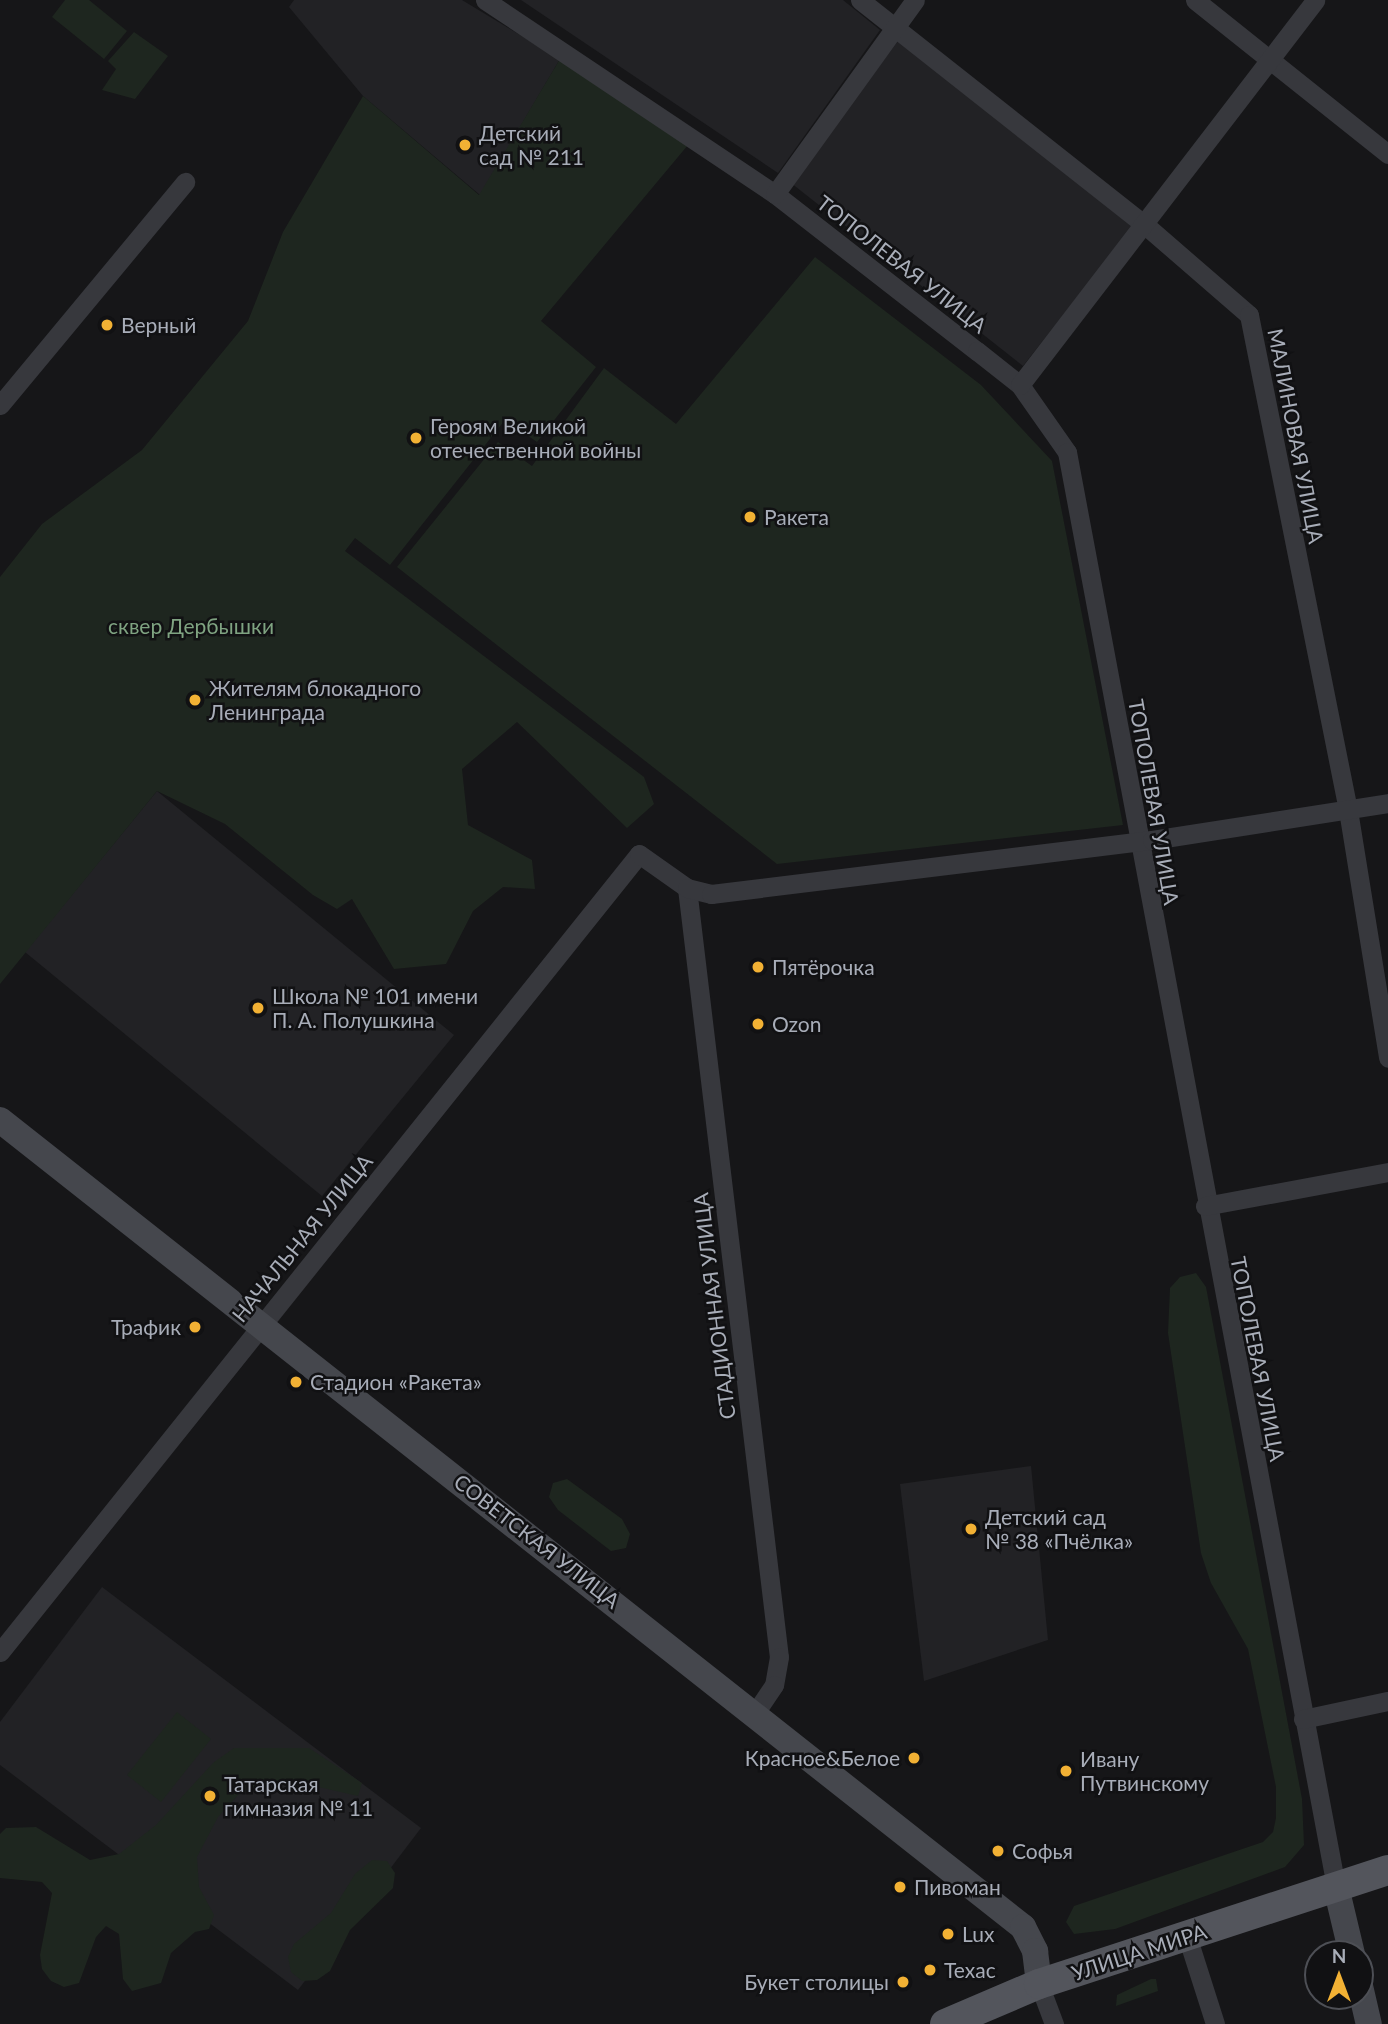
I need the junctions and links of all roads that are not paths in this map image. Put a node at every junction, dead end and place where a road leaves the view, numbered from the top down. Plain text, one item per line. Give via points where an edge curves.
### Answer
1 (485, 0) edge
2 (859, 0) edge
3 (915, 0) edge
4 (1195, 0) edge
5 (1315, 0) edge
6 (894, 28) junction
7 (1268, 59) junction
8 (1388, 154) edge
9 (185, 182) dead end
10 (775, 194) junction
11 (1144, 224) junction
12 (1020, 385) junction
13 (0, 405) edge
14 (1388, 803) edge
15 (1348, 810) junction
16 (1137, 840) junction
17 (687, 888) junction
18 (1388, 1058) edge
19 (0, 1120) edge
20 (1388, 1172) edge
21 (1205, 1206) junction
22 (260, 1325) junction
23 (0, 1651) edge
24 (1388, 1701) edge
25 (756, 1712) junction
26 (1303, 1719) junction
27 (1388, 1870) edge
28 (1336, 1887) junction
29 (1187, 1936) junction
30 (1349, 1940) edge
31 (1039, 1984) junction
32 (945, 2024) edge
33 (1054, 2024) edge
34 (1214, 2024) edge

1 - 10 street, ТОПОЛЕВАЯ УЛИЦА
2 - 6 street, МАЛИНОВАЯ УЛИЦА
3 - 6 street
4 - 7 street
5 - 7 street
6 - 10 street
6 - 11 street, МАЛИНОВАЯ УЛИЦА
7 - 8 street
7 - 11 street
9 - 13 street
10 - 12 street, ТОПОЛЕВАЯ УЛИЦА
11 - 12 street
11 - 15 street, МАЛИНОВАЯ УЛИЦА via 1249,316
12 - 16 street, ТОПОЛЕВАЯ УЛИЦА via 1067,452
14 - 15 street
15 - 16 street
15 - 18 street, МАЛИНОВАЯ УЛИЦА
16 - 17 street via 711,894
16 - 21 street, ТОПОЛЕВАЯ УЛИЦА
17 - 22 street, НАЧАЛЬНАЯ УЛИЦА via 639,854
17 - 25 street, СТАДИОННАЯ УЛИЦА via 779,1657 774,1685
19 - 22 street, СОВЕТСКАЯ УЛИЦА
20 - 21 street
21 - 26 street, ТОПОЛЕВАЯ УЛИЦА
22 - 23 street, НАЧАЛЬНАЯ УЛИЦА
22 - 25 street, СОВЕТСКАЯ УЛИЦА
24 - 26 street
25 - 31 street, СОВЕТСКАЯ УЛИЦА via 1023,1927 1035,1951
26 - 28 street, ТОПОЛЕВАЯ УЛИЦА
27 - 28 main road, УЛИЦА МИРА
28 - 29 main road, УЛИЦА МИРА
28 - 30 street
29 - 31 main road, УЛИЦА МИРА
29 - 34 street
31 - 32 main road, УЛИЦА МИРА
31 - 33 street

